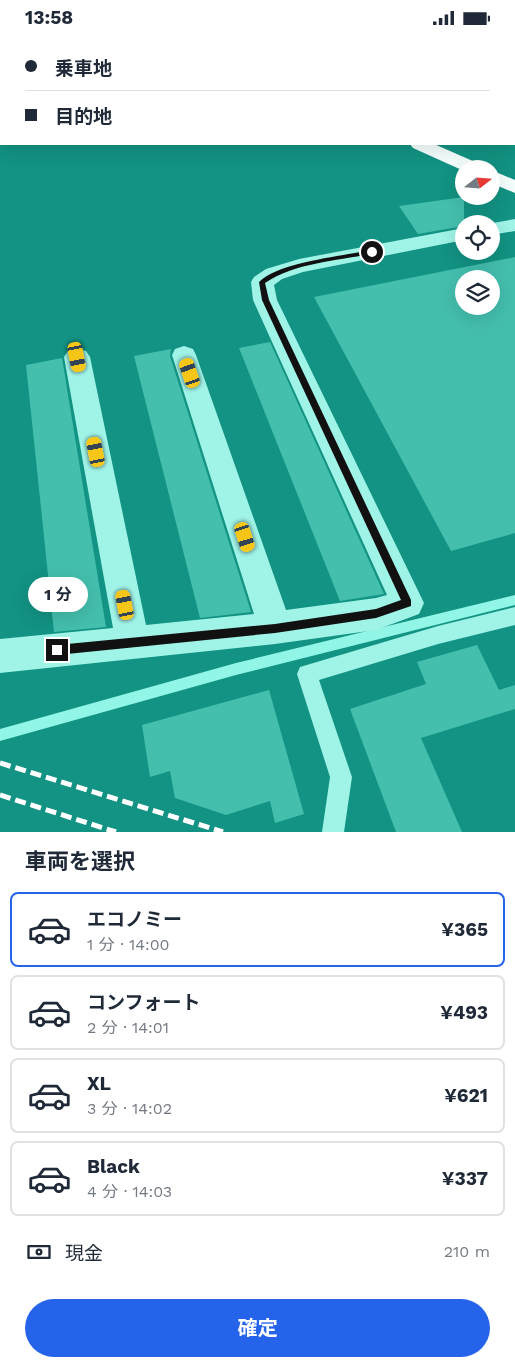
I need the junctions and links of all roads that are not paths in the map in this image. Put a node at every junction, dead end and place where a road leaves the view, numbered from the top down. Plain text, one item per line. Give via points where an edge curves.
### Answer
1 (421, 145) edge
2 (455, 160) edge
3 (500, 180) edge
4 (515, 187) edge
5 (515, 225) edge
6 (500, 228) edge
7 (455, 237) edge
8 (184, 355) dead end
9 (77, 357) dead end
10 (515, 616) edge
11 (275, 628) junction
12 (133, 643) junction
13 (0, 656) edge
14 (333, 832) edge

1 - 2 highway
3 - 4 highway
5 - 6 street
7 - 11 street via 299,266 274,274 262,282 265,300 407,603 376,614
8 - 11 street
9 - 12 street
10 - 14 lane via 444,633 307,674 341,777
11 - 12 street
12 - 13 street

